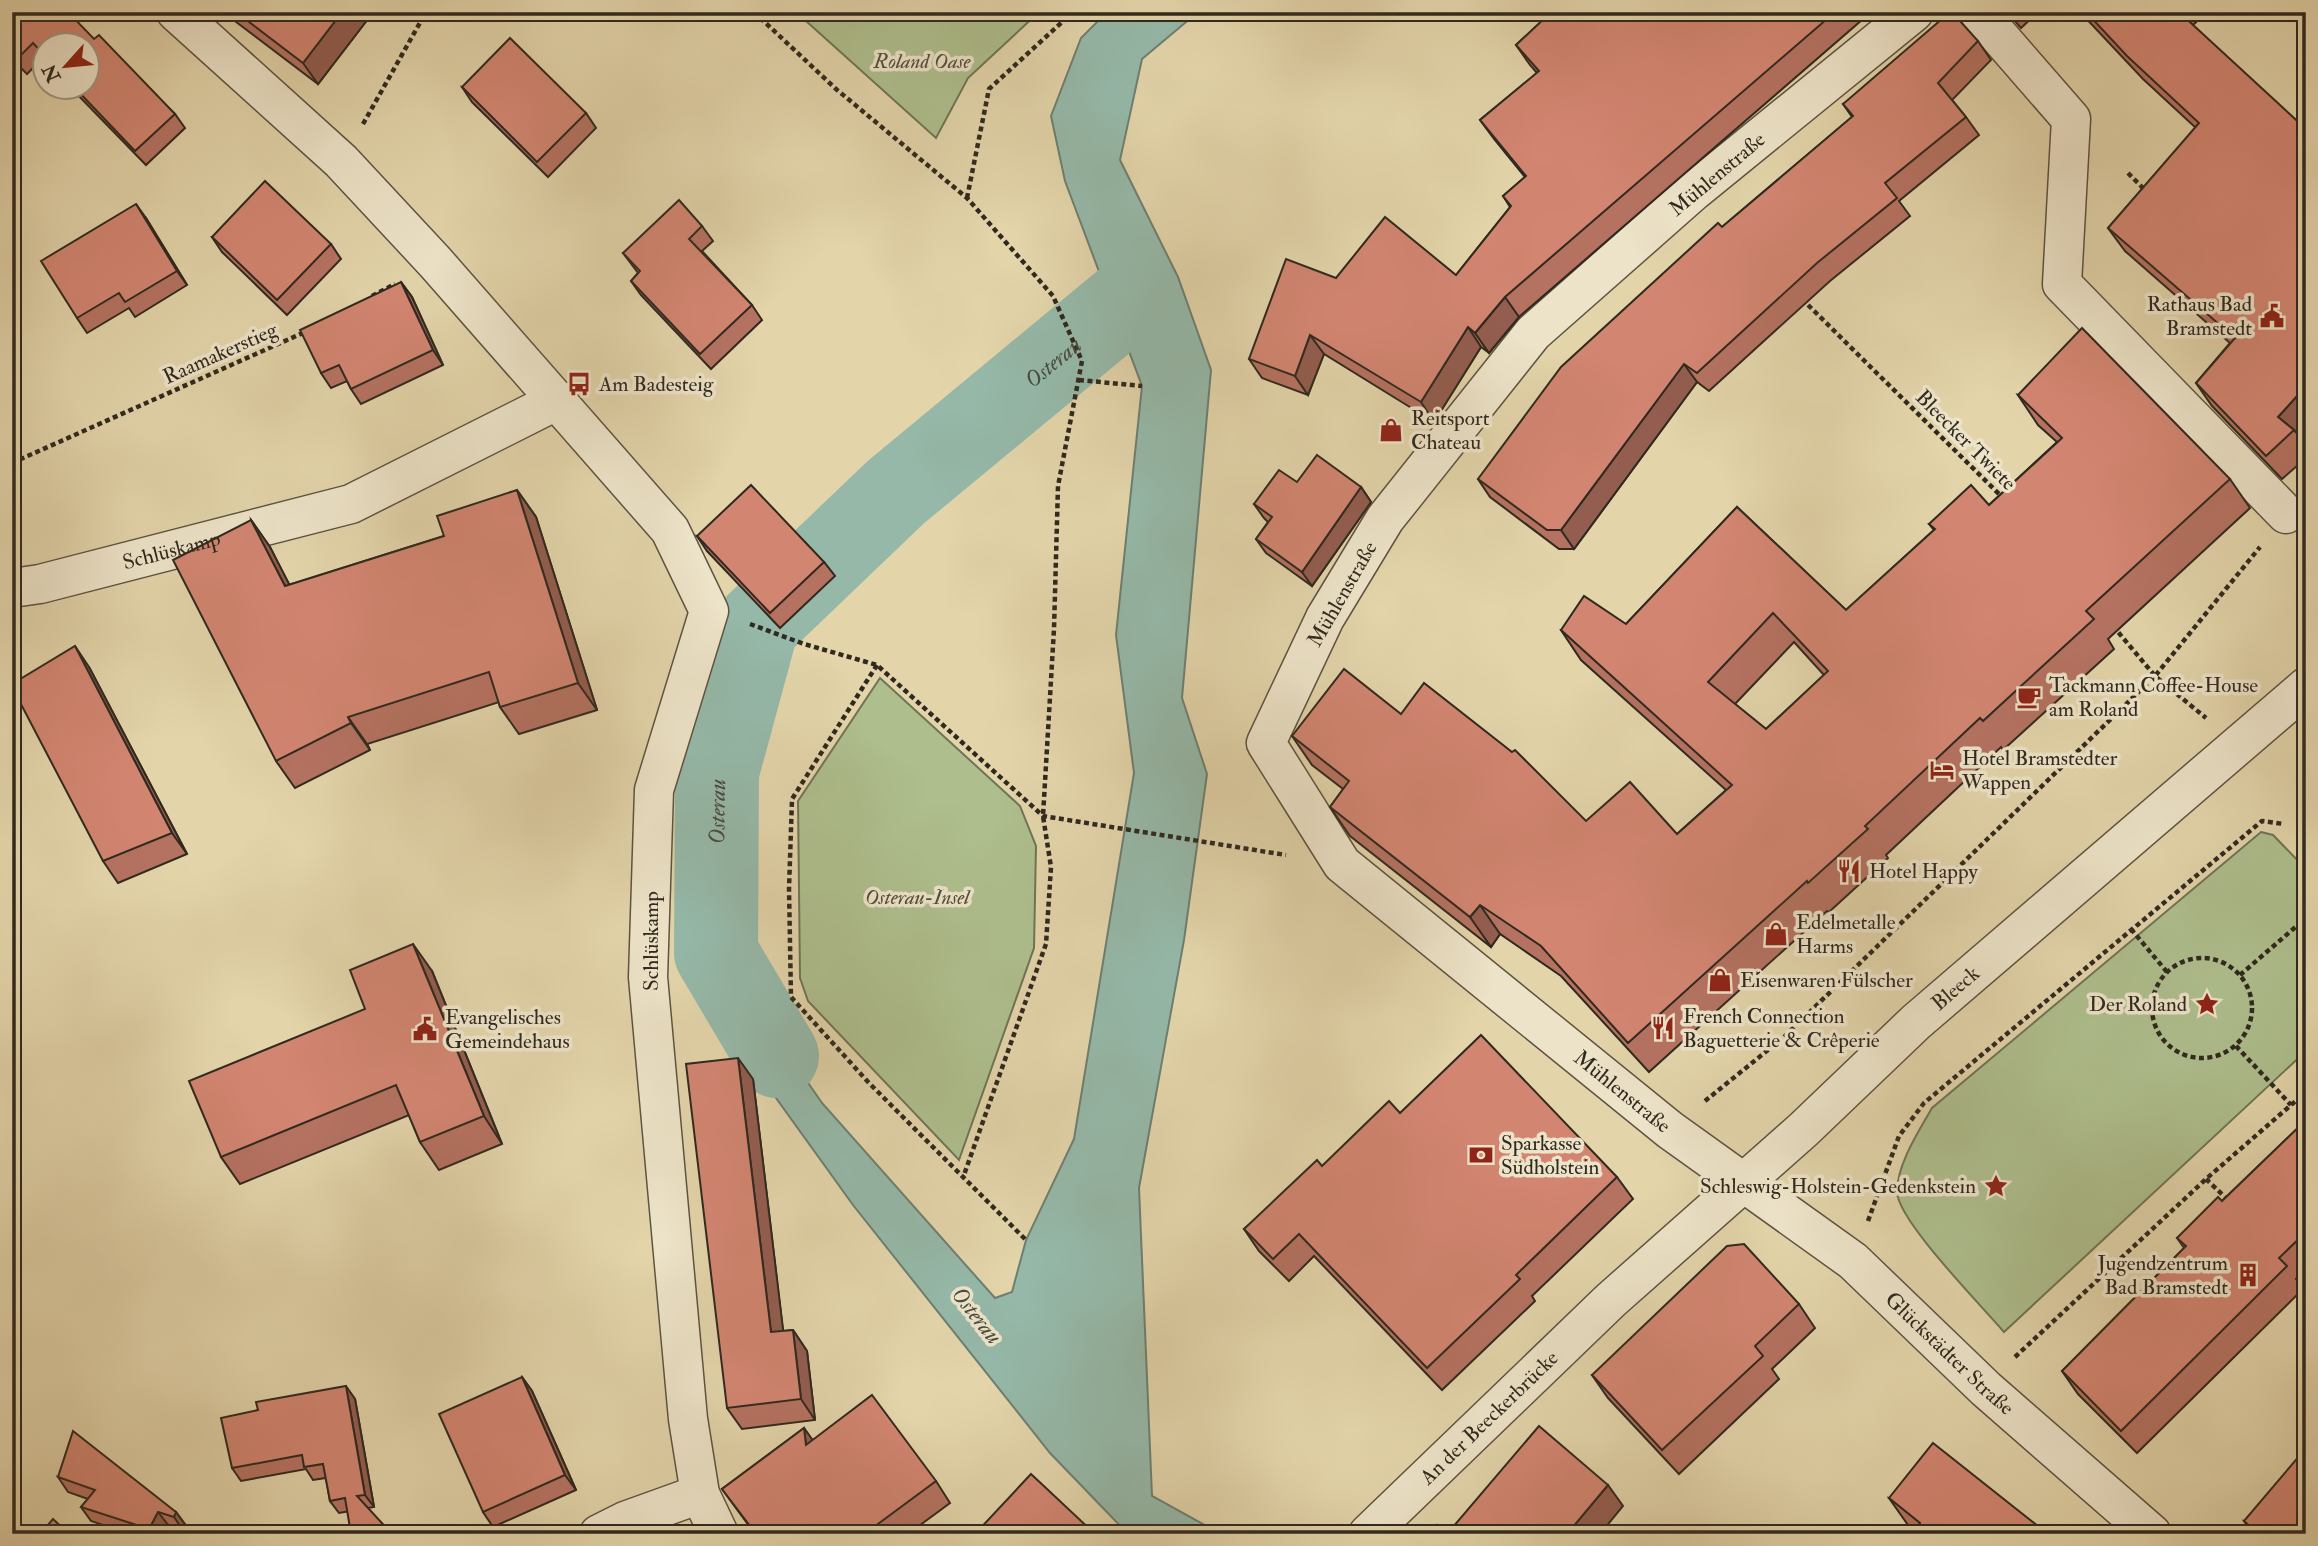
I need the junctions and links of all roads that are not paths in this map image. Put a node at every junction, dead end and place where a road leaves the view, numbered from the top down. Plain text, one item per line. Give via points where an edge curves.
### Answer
1 (176, 12) edge
2 (1914, 12) edge
3 (1978, 12) edge
4 (558, 400) junction
5 (2286, 514) road end
6 (12, 588) edge
7 (2306, 687) edge
8 (1743, 1181) junction
9 (1611, 1300) joint
10 (700, 1494) junction
11 (599, 1534) edge
12 (719, 1534) edge
13 (1368, 1534) edge
14 (2152, 1534) edge

1 - 4 street via 341,161
2 - 8 street, Mühlenstraße via 1693,191 1533,333 1385,519 1325,618 1266,743 1342,864 1670,1130
3 - 5 street via 2071,119 2062,284
4 - 6 street, Schlüskamp via 351,504
4 - 10 street, Schlüskamp via 670,530 724,615 654,790 648,977 688,1419
7 - 8 street, Bleeck via 1926,1014
8 - 9 street, Bleeck
8 - 14 street, Glückstädter Straße via 1853,1261 1986,1389
9 - 13 street, An der Beeckerbrücke
10 - 11 street
10 - 12 street, Schlüskamp

